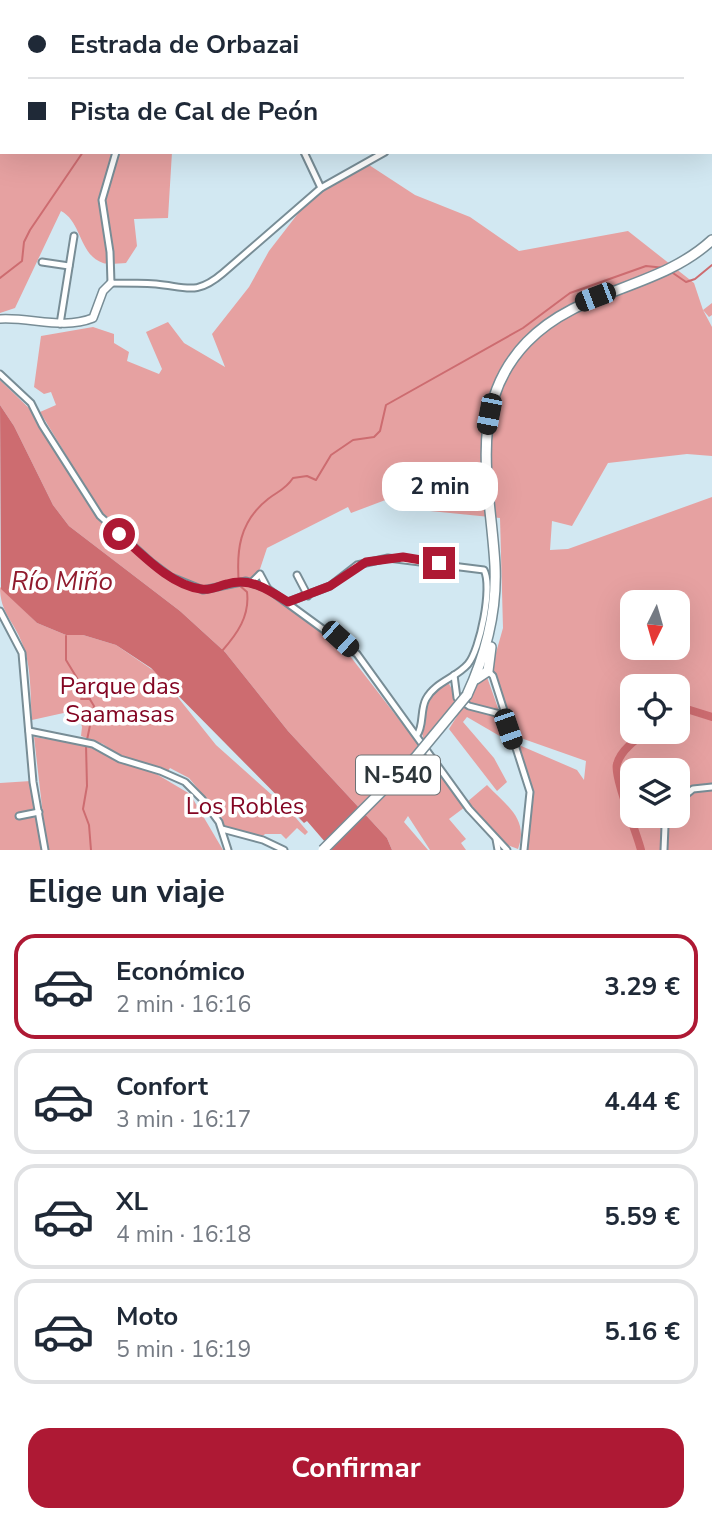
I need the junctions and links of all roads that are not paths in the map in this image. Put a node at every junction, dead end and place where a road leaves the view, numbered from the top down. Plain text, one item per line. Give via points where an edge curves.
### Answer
1 (115, 154) edge
2 (305, 154) edge
3 (381, 154) edge
4 (321, 188) junction
5 (74, 236) dead end
6 (712, 240) edge
7 (42, 262) dead end
8 (69, 266) junction
9 (111, 283) junction
10 (0, 319) edge
11 (60, 324) junction
12 (0, 374) edge
13 (297, 575) dead end
14 (249, 582) junction
15 (268, 589) junction
16 (490, 590) junction
17 (308, 596) junction
18 (288, 602) junction
19 (0, 611) edge
20 (493, 611) junction
21 (482, 647) junction
22 (488, 670) junction
23 (454, 675) junction
24 (473, 682) junction
25 (504, 715) junction
26 (29, 730) junction
27 (417, 735) junction
28 (712, 787) edge
29 (690, 791) edge
30 (38, 812) junction
31 (19, 816) dead end
32 (222, 828) junction
33 (665, 828) edge
34 (496, 839) junction
35 (45, 850) edge
36 (228, 850) edge
37 (284, 850) edge
38 (323, 850) edge
39 (498, 850) edge
40 (507, 850) edge
41 (524, 850) edge
42 (664, 850) edge

1 - 9 street via 102,200
2 - 4 street
3 - 4 street
4 - 9 street via 209,285 191,289
5 - 8 street
6 - 16 highway, N-540 via 663,274 558,315 524,344 501,378 485,434
7 - 8 street
8 - 11 street
9 - 11 street via 93,318
10 - 11 street
12 - 14 street via 31,403 100,516 151,562 203,590
13 - 17 street
14 - 15 street
14 - 15 street via 260,574
15 - 18 street
16 - 17 street via 486,575 478,568 388,558 357,565
16 - 20 highway, N-540
16 - 21 street
17 - 18 street
18 - 27 street via 357,654
19 - 26 street via 21,649
20 - 21 highway, N-540
20 - 22 highway via 495,629
21 - 23 street
21 - 24 highway, N-540
22 - 24 highway
22 - 25 street
23 - 25 street via 457,698
23 - 27 street via 427,697
24 - 38 highway, N-540, bridge via 415,758
25 - 41 street via 530,792
26 - 30 street
26 - 32 street via 93,744 120,759 167,774 198,790
27 - 34 street via 468,810
28 - 29 street
30 - 31 street
30 - 35 street
32 - 36 street
32 - 37 street
33 - 42 street
34 - 39 street
34 - 40 street

